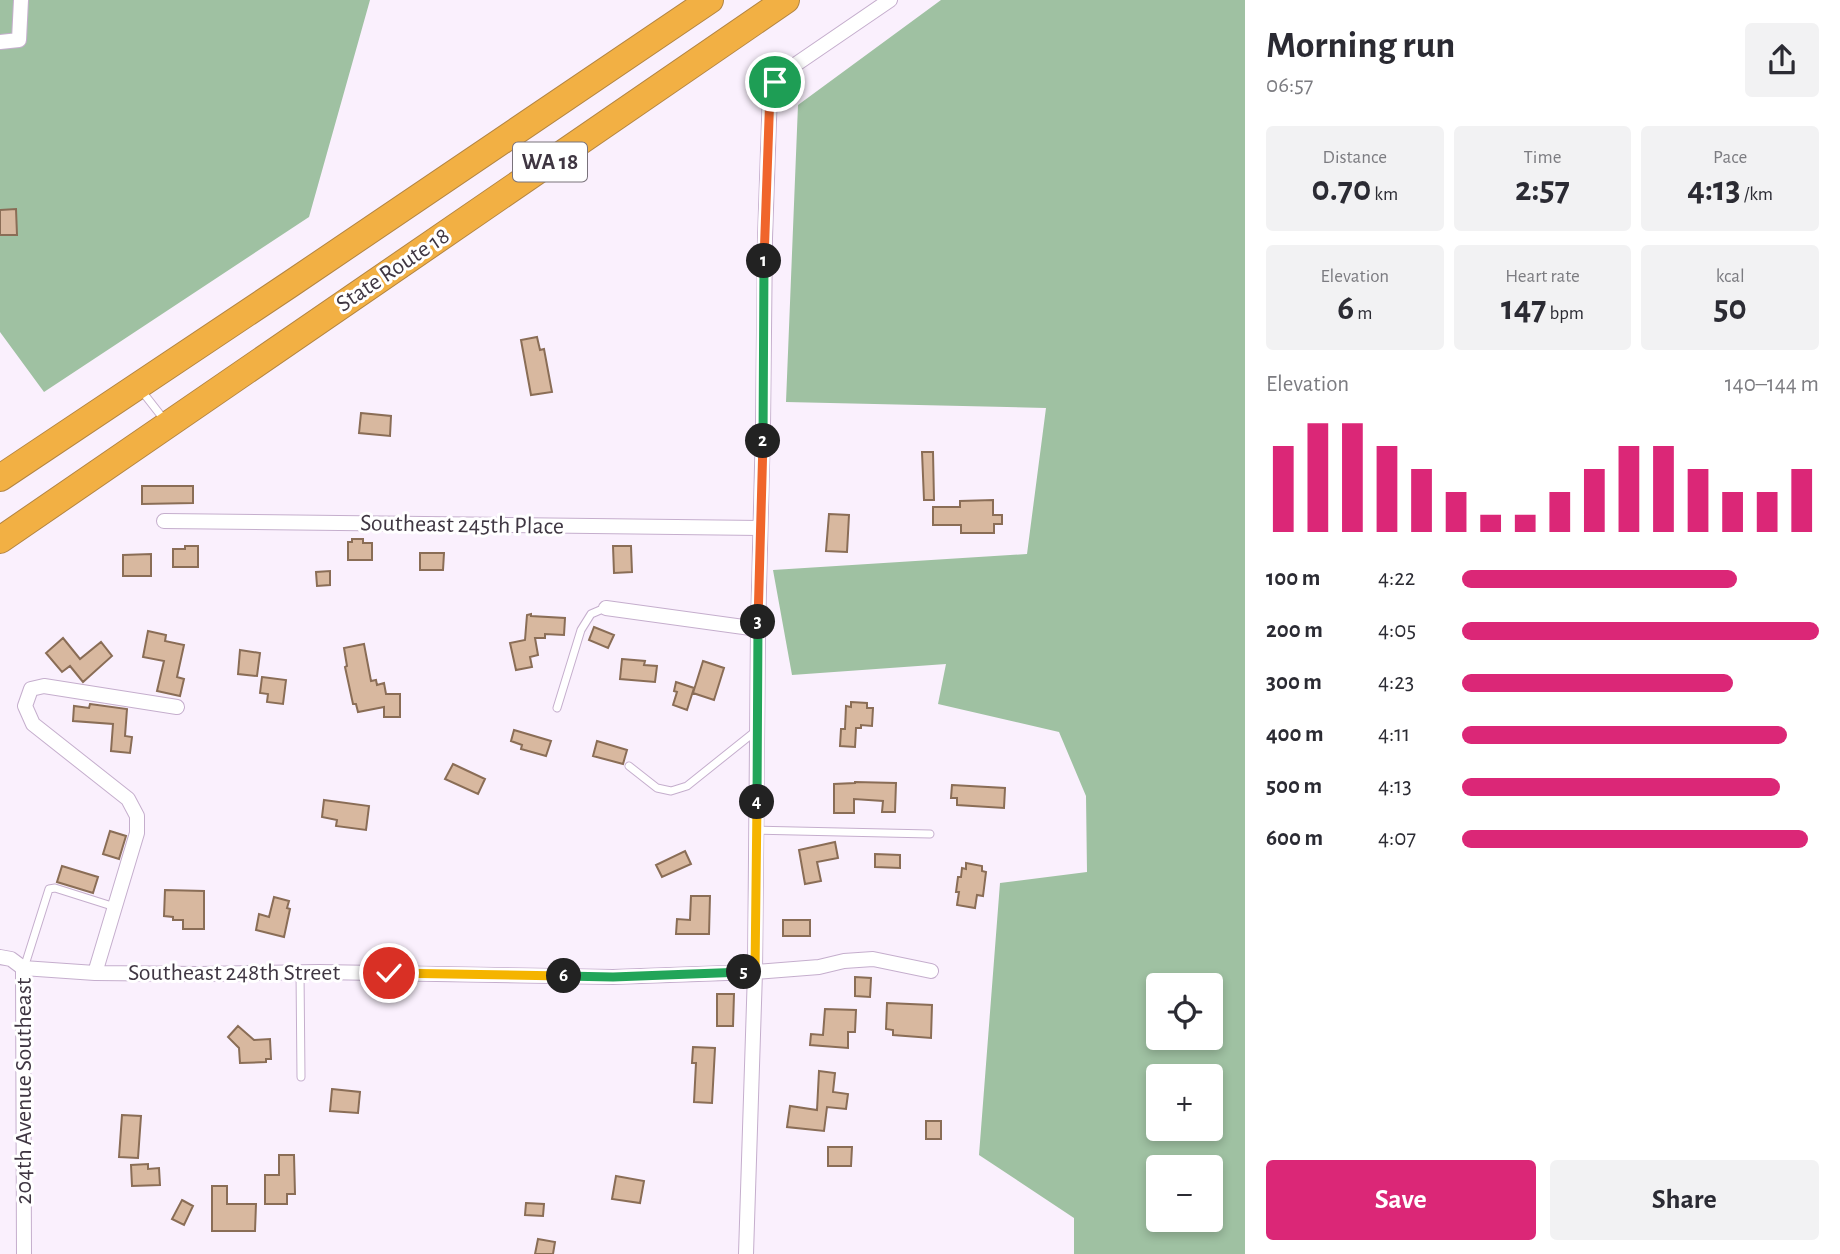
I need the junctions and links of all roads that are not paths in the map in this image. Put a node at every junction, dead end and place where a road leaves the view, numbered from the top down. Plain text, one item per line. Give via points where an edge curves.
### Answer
1 (21, 0) edge
2 (710, 0) edge
3 (786, 0) edge
4 (890, 0) edge
5 (0, 42) edge
6 (138, 386) junction
7 (169, 425) junction
8 (0, 478) edge
9 (164, 521) dead end
10 (760, 528) junction
11 (0, 540) edge
12 (606, 608) joint
13 (758, 629) junction
14 (177, 707) dead end
15 (557, 708) dead end
16 (757, 730) junction
17 (629, 766) dead end
18 (757, 830) junction
19 (930, 834) dead end
20 (115, 907) junction
21 (0, 957) edge
22 (23, 968) junction
23 (931, 971) dead end
24 (300, 972) junction
25 (755, 972) junction
26 (95, 973) junction
27 (301, 1077) dead end
28 (24, 1254) edge
29 (746, 1254) edge

1 - 5 street via 19,40
2 - 6 highway, State Route 18 / WA 18
3 - 7 highway, State Route 18 / WA 18
4 - 10 street via 786,71 770,91
6 - 7 lane
6 - 8 highway, State Route 18 / WA 18
7 - 11 highway, State Route 18 / WA 18
9 - 10 street, Southeast 245th Place
10 - 13 street
12 - 13 street
12 - 15 lane via 591,614 581,630
13 - 16 street
14 - 20 street via 44,686 31,689 25,706 33,724 128,799 137,816 137,833
16 - 17 lane via 687,786 671,791 657,788
16 - 18 street
18 - 19 lane
18 - 25 street
20 - 22 lane, 204th Avenue Southeast via 49,889
20 - 26 street
21 - 22 street, Southeast 248th Street
22 - 26 street, Southeast 248th Street
22 - 28 street, 204th Avenue Southeast
23 - 25 street, Southeast 248th Street via 873,959
24 - 25 street, Southeast 248th Street via 613,977
24 - 26 street, Southeast 248th Street
24 - 27 lane
25 - 29 street

